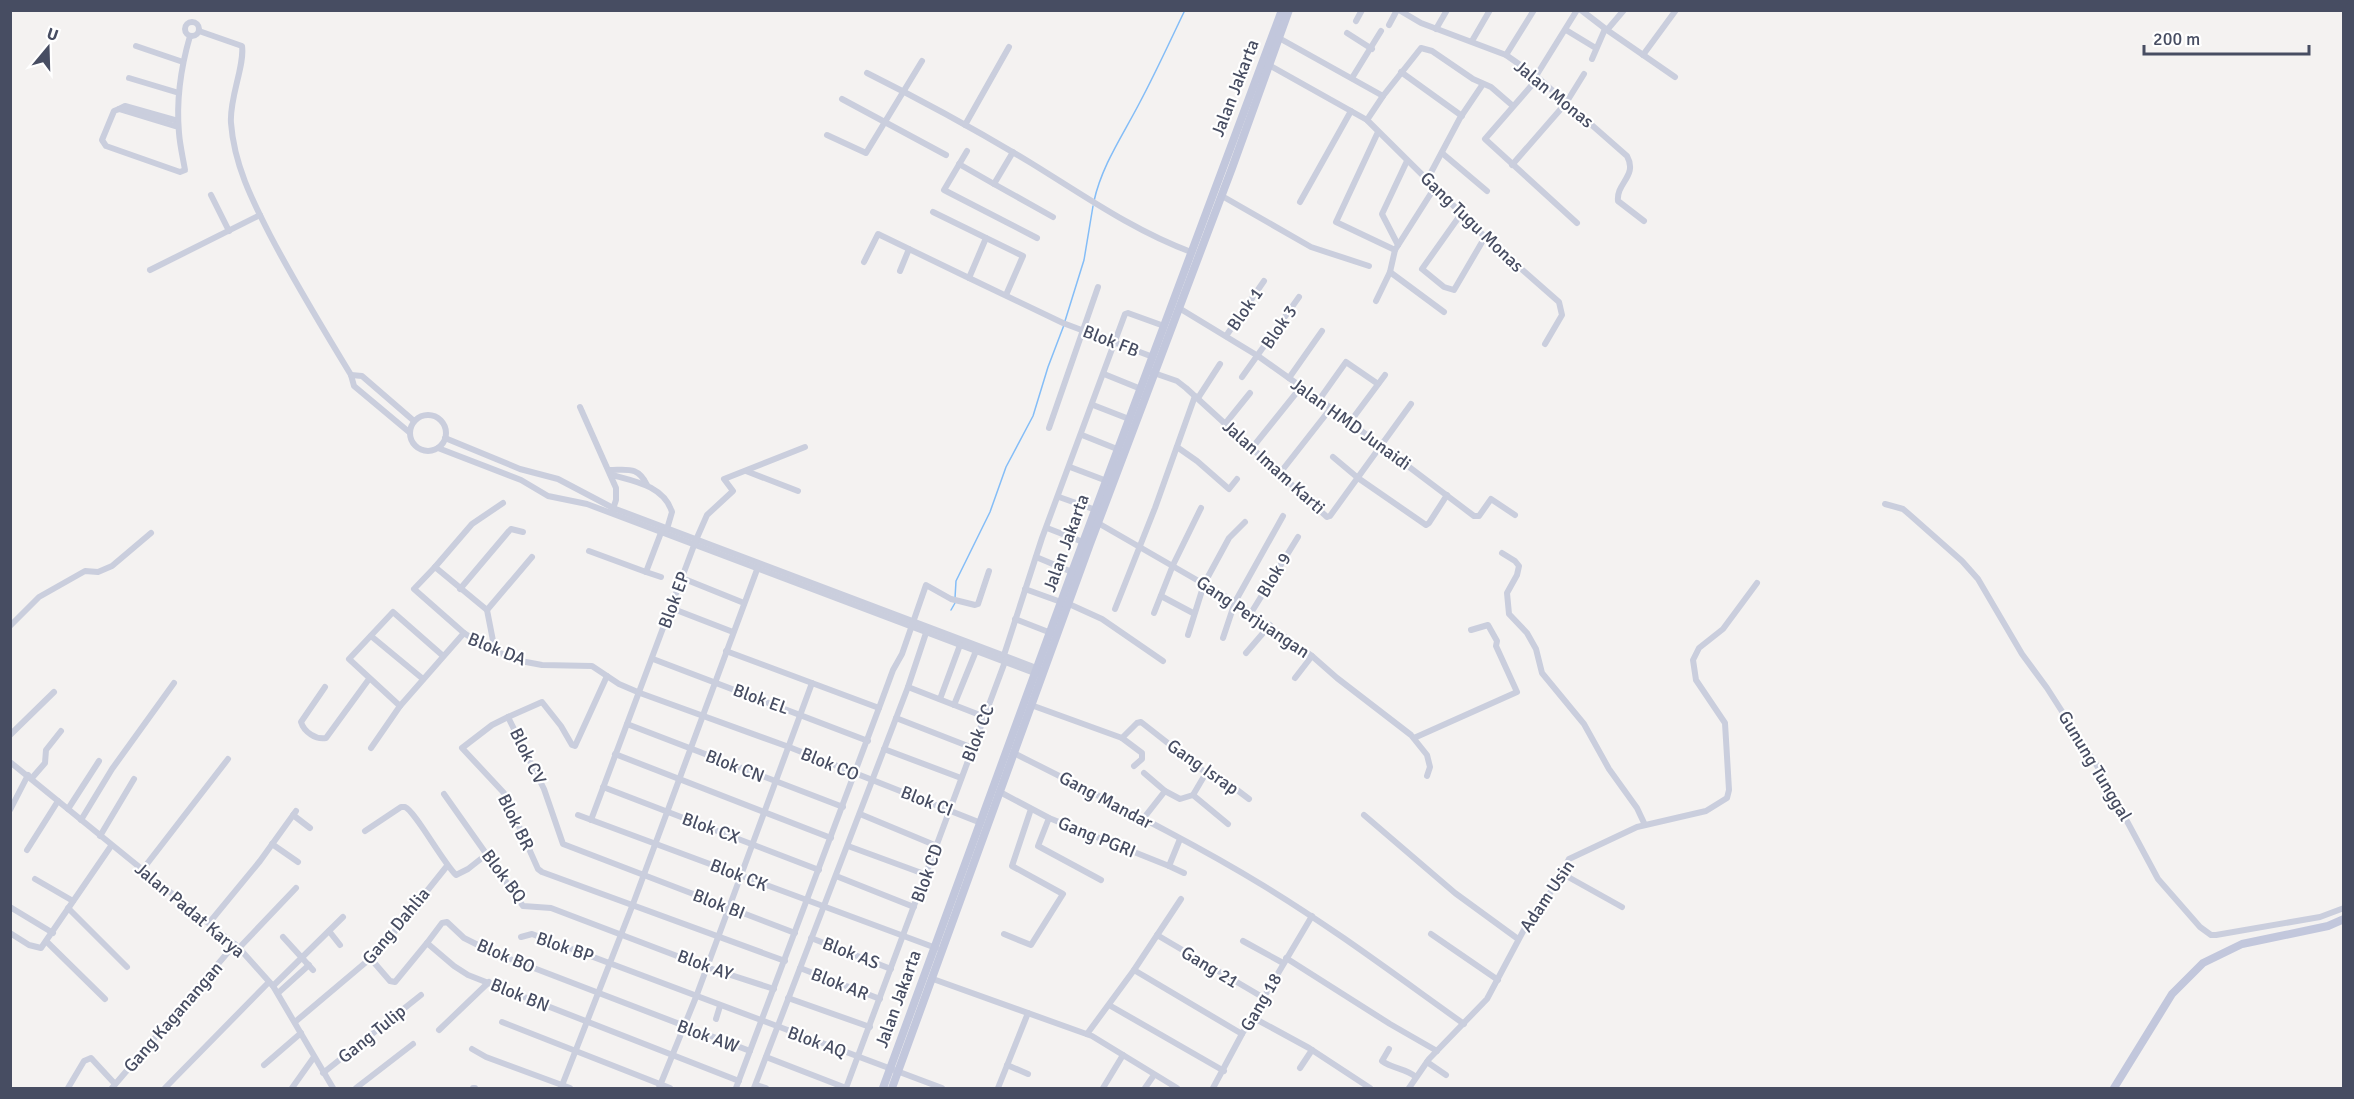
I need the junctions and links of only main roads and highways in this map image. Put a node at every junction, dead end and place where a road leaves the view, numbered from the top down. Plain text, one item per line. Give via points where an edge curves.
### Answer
1 (1282, 10) edge
2 (1289, 10) edge
3 (1257, 88) junction
4 (1152, 372) junction
5 (1065, 603) junction
6 (1040, 672) junction
7 (984, 824) junction
8 (2343, 920) edge
9 (939, 949) junction
10 (894, 1070) junction
11 (883, 1089) edge
12 (892, 1089) edge
13 (2114, 1089) edge

1 - 3 main road, Jalan Jakarta
2 - 3 main road, Jalan Jakarta
3 - 4 main road, Jalan Jakarta via 1222,196
3 - 4 main road, Jalan Jakarta via 1191,252 1153,357
4 - 5 main road, Jalan Jakarta
4 - 5 main road, Jalan Jakarta via 1129,419 1072,572
5 - 6 main road, Jalan Jakarta
5 - 6 main road, Jalan Jakarta
6 - 7 main road, Jalan Jakarta
6 - 7 main road, Jalan Jakarta via 1000,792
7 - 9 main road, Jalan Jakarta
8 - 13 main road via 2328,927 2242,944 2203,963 2172,994
9 - 10 main road, Jalan Jakarta
9 - 10 main road, Jalan Jakarta via 933,979
10 - 11 main road, Jalan Jakarta
10 - 12 main road, Jalan Jakarta

